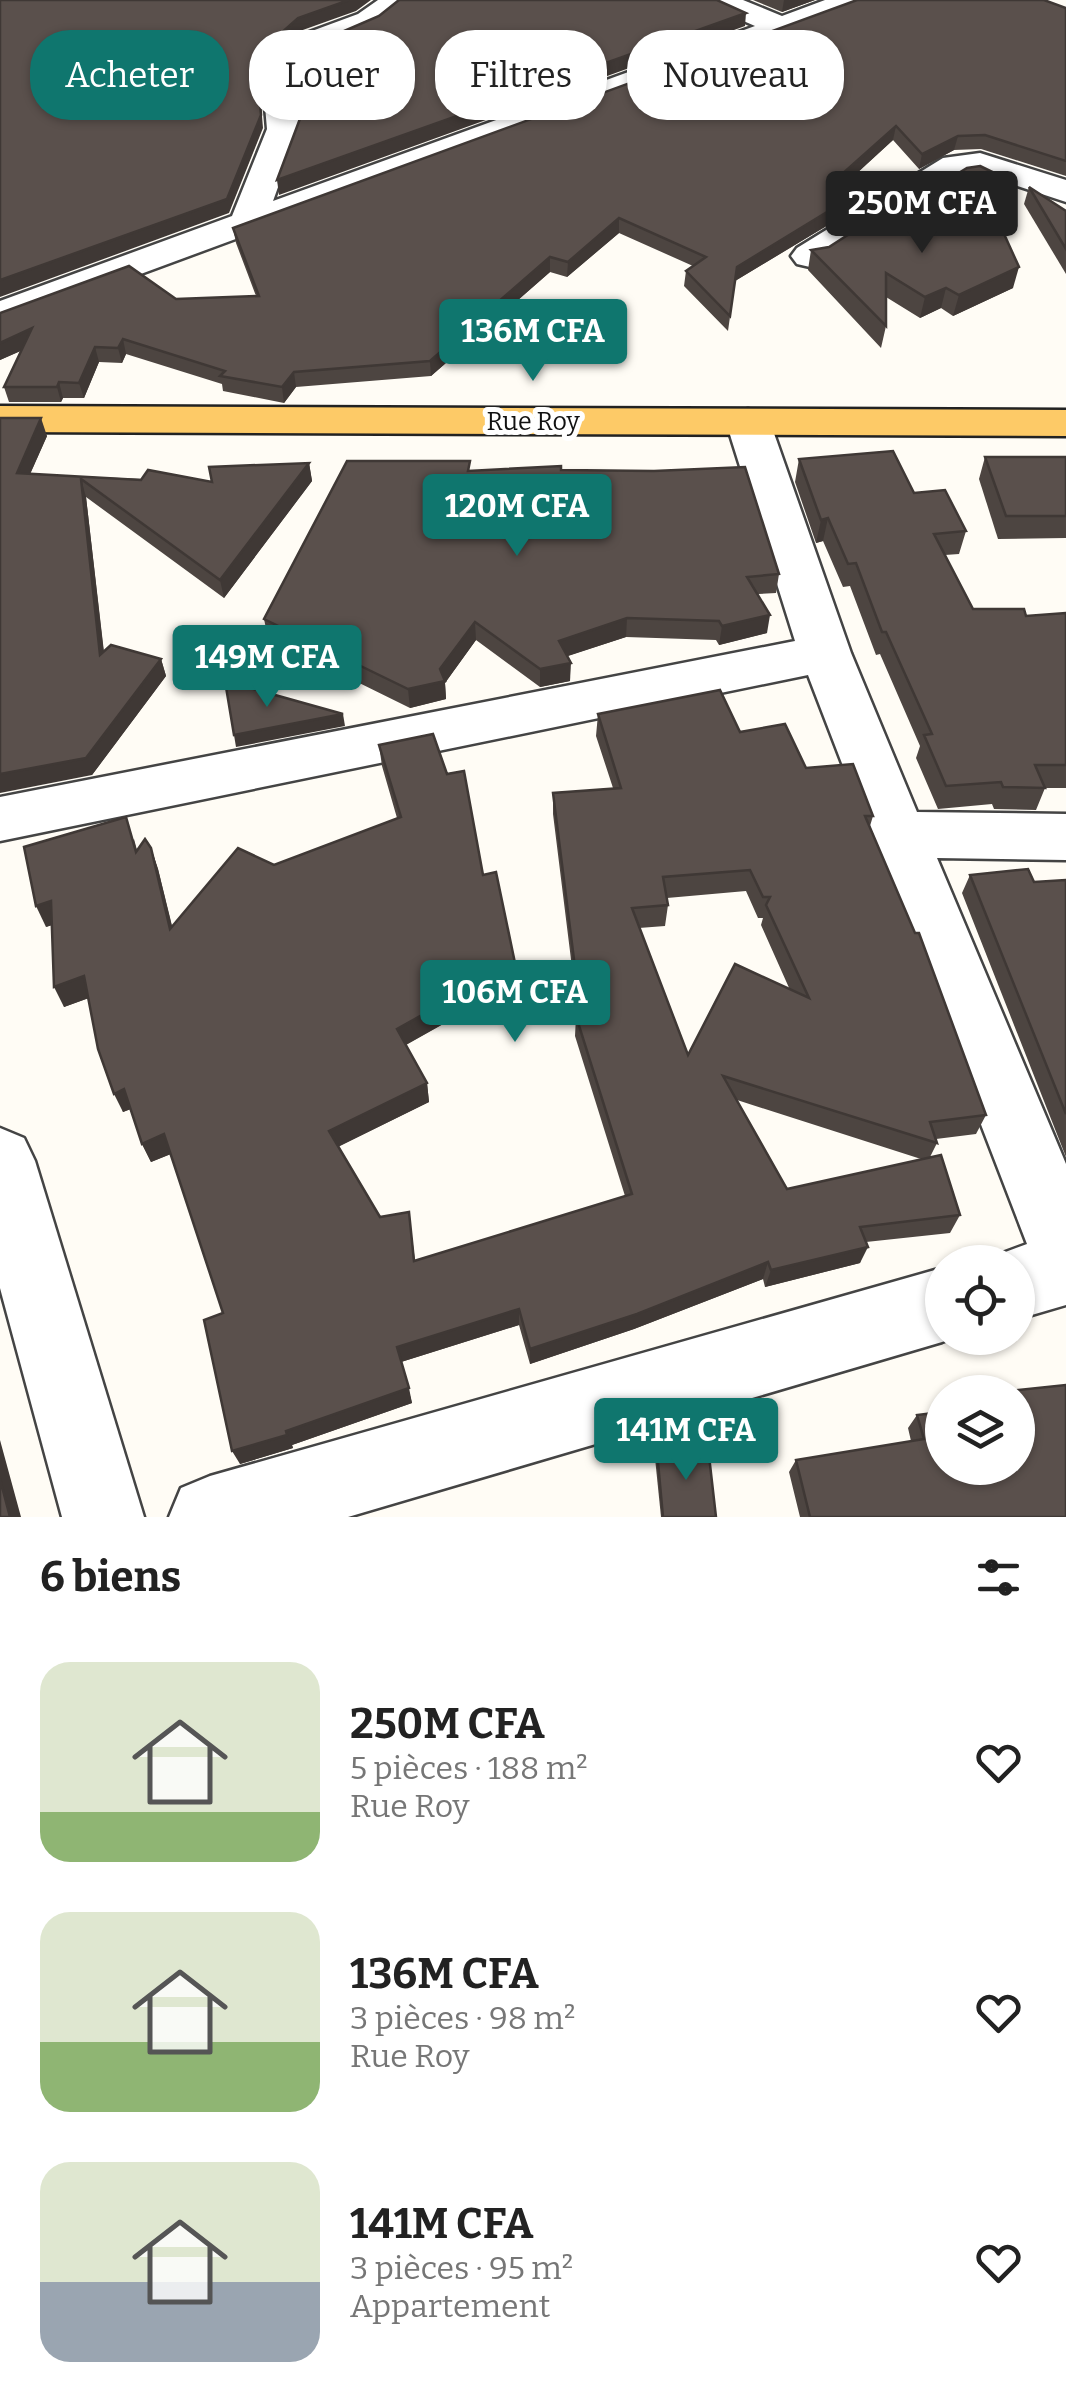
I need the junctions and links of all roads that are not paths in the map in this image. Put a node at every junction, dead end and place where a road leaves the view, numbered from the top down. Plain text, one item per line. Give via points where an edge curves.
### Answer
1 (397, 0) edge
2 (719, 0) edge
3 (852, 0) edge
4 (783, 27) junction
5 (1066, 191) edge
6 (247, 223) junction
7 (810, 256) edge
8 (0, 314) edge
9 (0, 418) edge
10 (748, 422) junction
11 (1066, 423) edge
12 (825, 653) junction
13 (0, 819) edge
14 (896, 834) junction
15 (1066, 837) edge
16 (5, 1199) edge
17 (1066, 1250) edge
18 (1066, 1269) edge
19 (1035, 1278) edge
20 (925, 1310) edge
21 (103, 1517) edge
22 (210, 1517) edge

1 - 6 street via 298,52 281,106 282,129
2 - 4 street
3 - 4 street
4 - 6 street
5 - 7 street via 980,163 955,165
6 - 8 street
9 - 10 main road, Rue Roy
10 - 11 main road, Rue Roy
10 - 12 street
12 - 13 street
12 - 14 street
14 - 15 street
14 - 17 street
16 - 21 street
18 - 19 street
20 - 22 street

